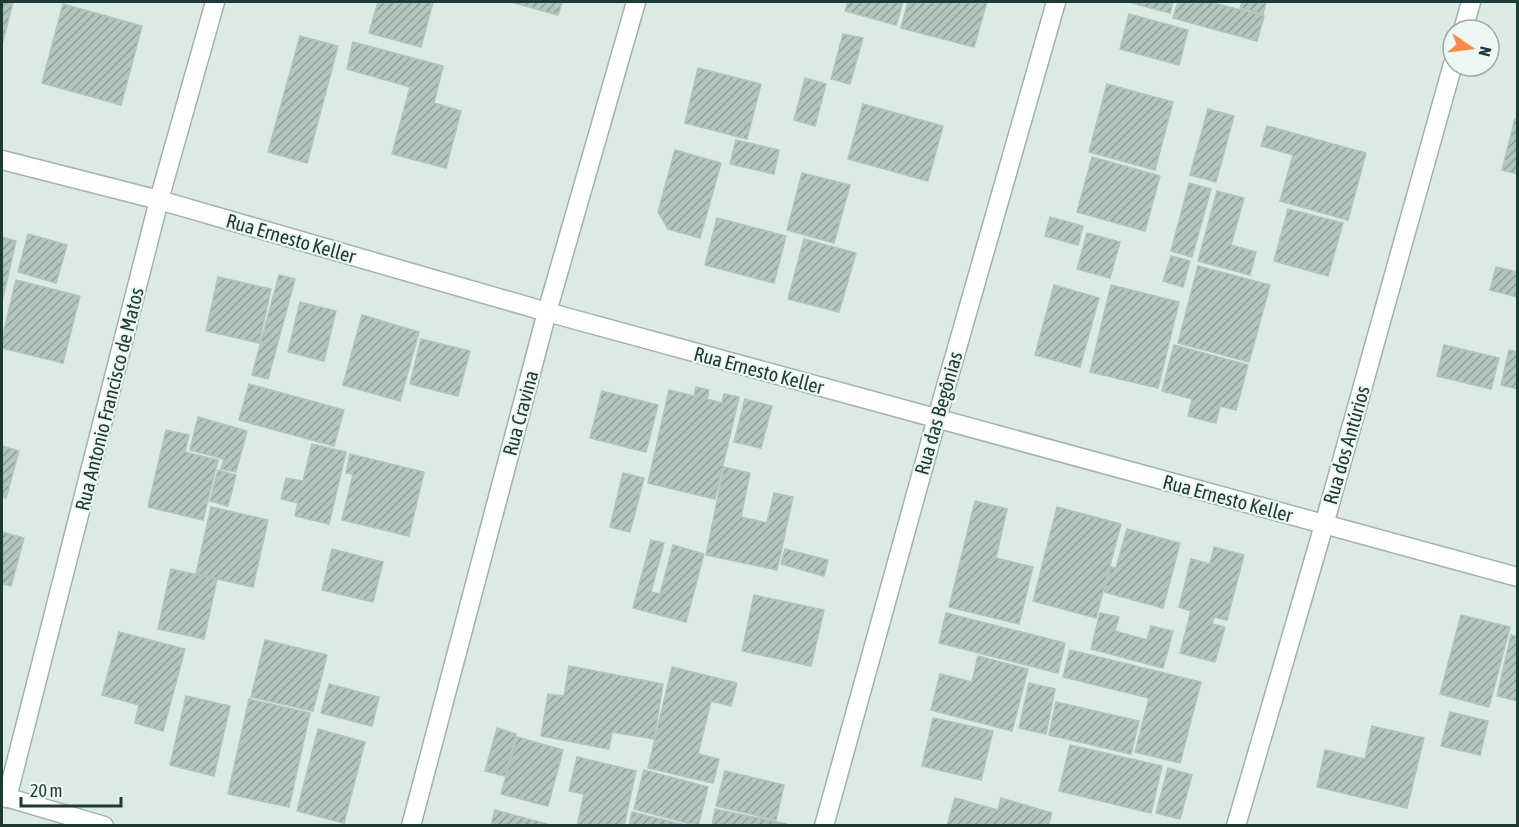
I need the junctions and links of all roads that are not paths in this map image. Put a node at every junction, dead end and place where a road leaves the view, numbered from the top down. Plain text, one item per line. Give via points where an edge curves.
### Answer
1 (215, 2) edge
2 (636, 2) edge
3 (1056, 2) edge
4 (1471, 2) edge
5 (1466, 18) edge
6 (1449, 78) edge
7 (2, 160) edge
8 (159, 200) junction
9 (547, 312) junction
10 (937, 418) junction
11 (1324, 525) junction
12 (1518, 577) edge
13 (4, 797) edge
14 (104, 825) edge
15 (411, 825) edge
16 (824, 825) edge
17 (1236, 825) edge

1 - 8 street, Rua Antonio Francisco de Matos
2 - 9 street, Rua Cravina
3 - 10 street, Rua das Begônias
4 - 5 street
6 - 11 street, Rua dos Antúrios
7 - 8 street, Rua Ernesto Keller
8 - 9 street, Rua Ernesto Keller
8 - 13 street, Rua Antonio Francisco de Matos
9 - 10 street, Rua Ernesto Keller
9 - 15 street, Rua Cravina
10 - 11 street, Rua Ernesto Keller
10 - 16 street, Rua das Begônias
11 - 12 street, Rua Ernesto Keller
11 - 17 street, Rua dos Antúrios
13 - 14 street

